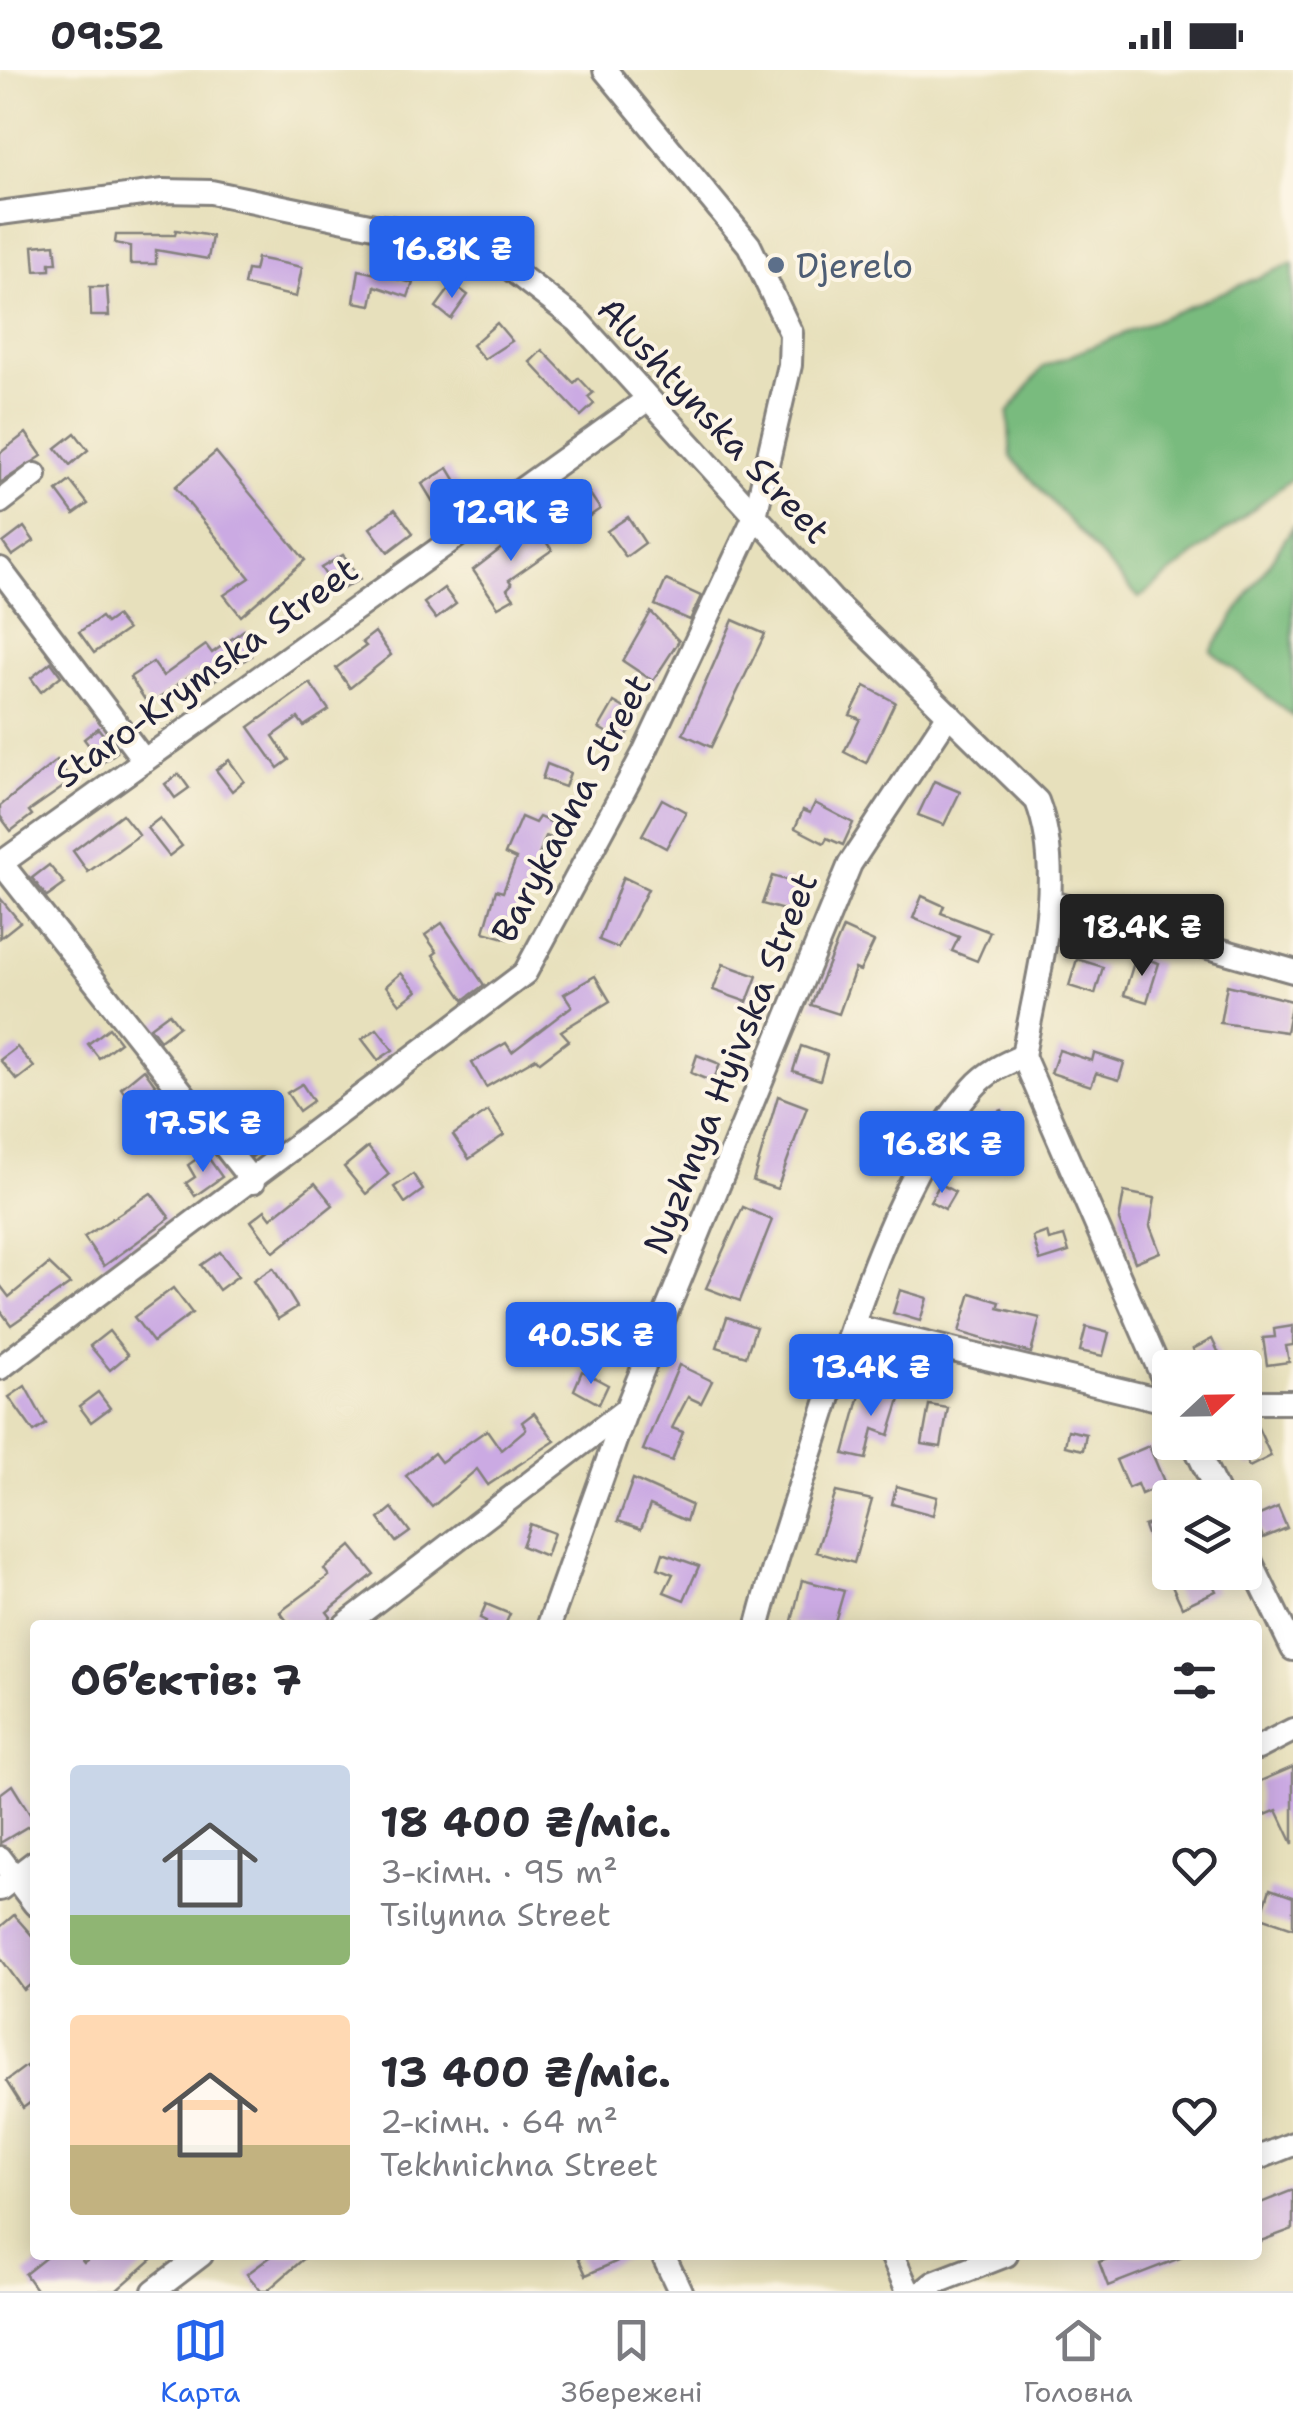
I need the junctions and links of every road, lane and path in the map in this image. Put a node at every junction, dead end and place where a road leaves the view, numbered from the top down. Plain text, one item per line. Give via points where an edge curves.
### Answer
1 (605, 70) edge
2 (0, 213) edge
3 (648, 400) junction
4 (35, 475) dead end
5 (0, 502) edge
6 (754, 516) junction
7 (0, 568) edge
8 (949, 714) junction
9 (143, 759) junction
10 (0, 863) edge
11 (1049, 902) junction
12 (1293, 971) edge
13 (1024, 1056) junction
14 (253, 1182) junction
15 (852, 1326) junction
16 (1152, 1352) edge
17 (0, 1368) edge
18 (1152, 1398) edge
19 (1262, 1402) edge
20 (1293, 1402) edge
21 (626, 1410) junction
22 (1262, 1585) edge
23 (352, 1620) edge
24 (550, 1620) edge
25 (760, 1620) edge
26 (1293, 1648) edge
27 (1293, 1730) edge
28 (1262, 1746) edge
29 (0, 1858) edge
30 (30, 1866) edge
31 (8, 1883) edge
32 (30, 1900) edge
33 (1293, 2144) edge
34 (1262, 2156) edge
35 (195, 2260) edge
36 (665, 2260) edge
37 (894, 2260) edge
38 (993, 2260) edge
39 (154, 2291) edge
40 (680, 2291) edge
41 (908, 2291) edge
42 (924, 2291) edge

1 - 6 street, Barykadna Street via 749,244 791,332 790,365
2 - 3 street, Alushtynska Street via 164,191 210,192 379,227 472,238 578,321
3 - 6 street, Alushtynska Street
3 - 9 street, Staro-Krymska Street
4 - 5 street
6 - 8 street, Alushtynska Street
6 - 14 street, Barykadna Street via 644,752 525,973
7 - 9 street
8 - 11 street, Alushtynska Street via 1037,801
8 - 21 street, Nyzhnya Hyivska Street via 850,864
9 - 10 street, Staro-Krymska Street
10 - 14 street
11 - 12 street
11 - 13 street, Alushtynska Street
13 - 15 street via 994,1069 942,1131 880,1252
13 - 16 street
14 - 17 street, Barykadna Street
15 - 18 street
15 - 25 street
19 - 20 street
21 - 23 street
21 - 24 street, Nyzhnya Hyivska Street
22 - 26 street
27 - 28 street
29 - 31 street
30 - 31 street
31 - 32 street
33 - 34 street
35 - 39 street
36 - 40 street
37 - 41 street
38 - 42 street

